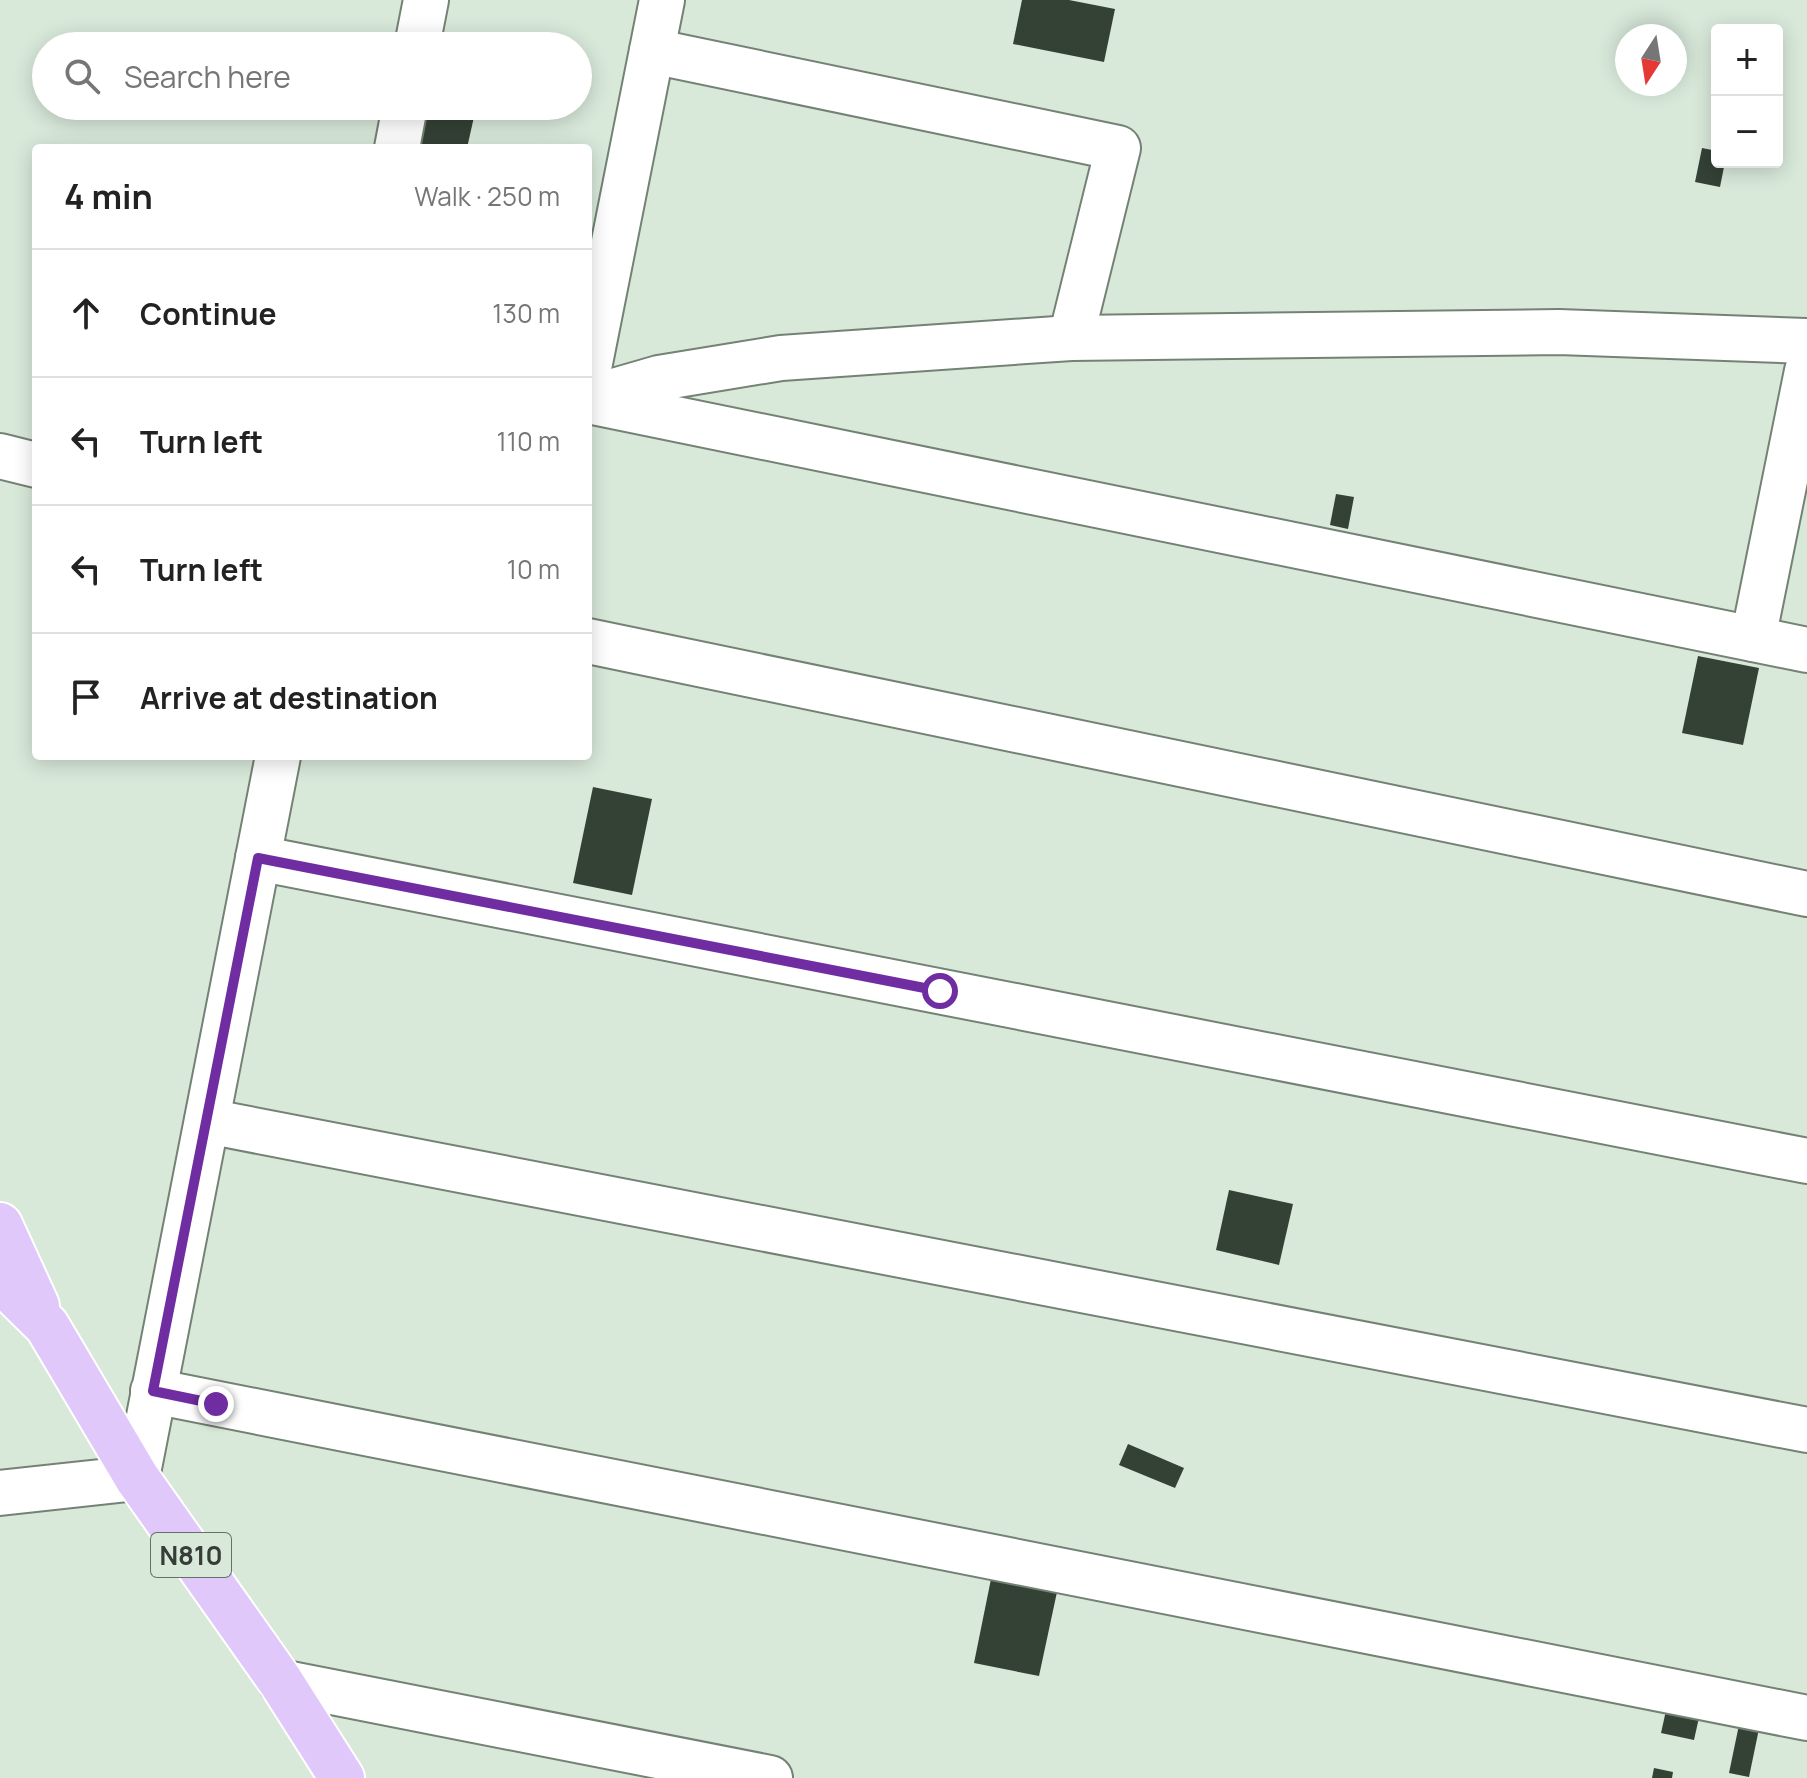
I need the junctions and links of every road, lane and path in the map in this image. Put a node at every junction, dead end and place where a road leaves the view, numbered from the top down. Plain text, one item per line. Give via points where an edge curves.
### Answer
1 (426, 0) edge
2 (662, 0) edge
3 (420, 32) edge
4 (652, 51) junction
5 (402, 120) edge
6 (398, 144) edge
7 (1071, 338) junction
8 (1807, 341) edge
9 (592, 353) edge
10 (1807, 371) edge
11 (592, 399) edge
12 (592, 401) edge
13 (0, 456) edge
14 (32, 464) edge
15 (1753, 639) junction
16 (592, 642) edge
17 (1807, 650) edge
18 (277, 760) edge
19 (258, 858) junction
20 (1807, 894) edge
21 (207, 1121) junction
22 (1807, 1161) edge
23 (0, 1225) edge
24 (0, 1280) edge
25 (47, 1326) junction
26 (153, 1391) junction
27 (1807, 1430) edge
28 (137, 1478) junction
29 (0, 1493) edge
30 (281, 1682) junction
31 (1807, 1718) edge
32 (342, 1778) edge
33 (770, 1778) edge

1 - 3 street
2 - 4 street
4 - 7 street via 1118,148
4 - 9 street
5 - 6 street
7 - 8 street via 1559,332
7 - 11 street via 781,358 659,378
10 - 15 street
12 - 15 street
13 - 14 street
15 - 17 street
16 - 20 street
18 - 19 street
19 - 21 street
19 - 22 street
21 - 26 street
21 - 27 street
23 - 25 highway, N810
24 - 25 highway, N810
25 - 28 highway, N810
26 - 28 street
26 - 31 street
28 - 29 street
28 - 30 highway, N810
30 - 32 highway, N810
30 - 33 street

